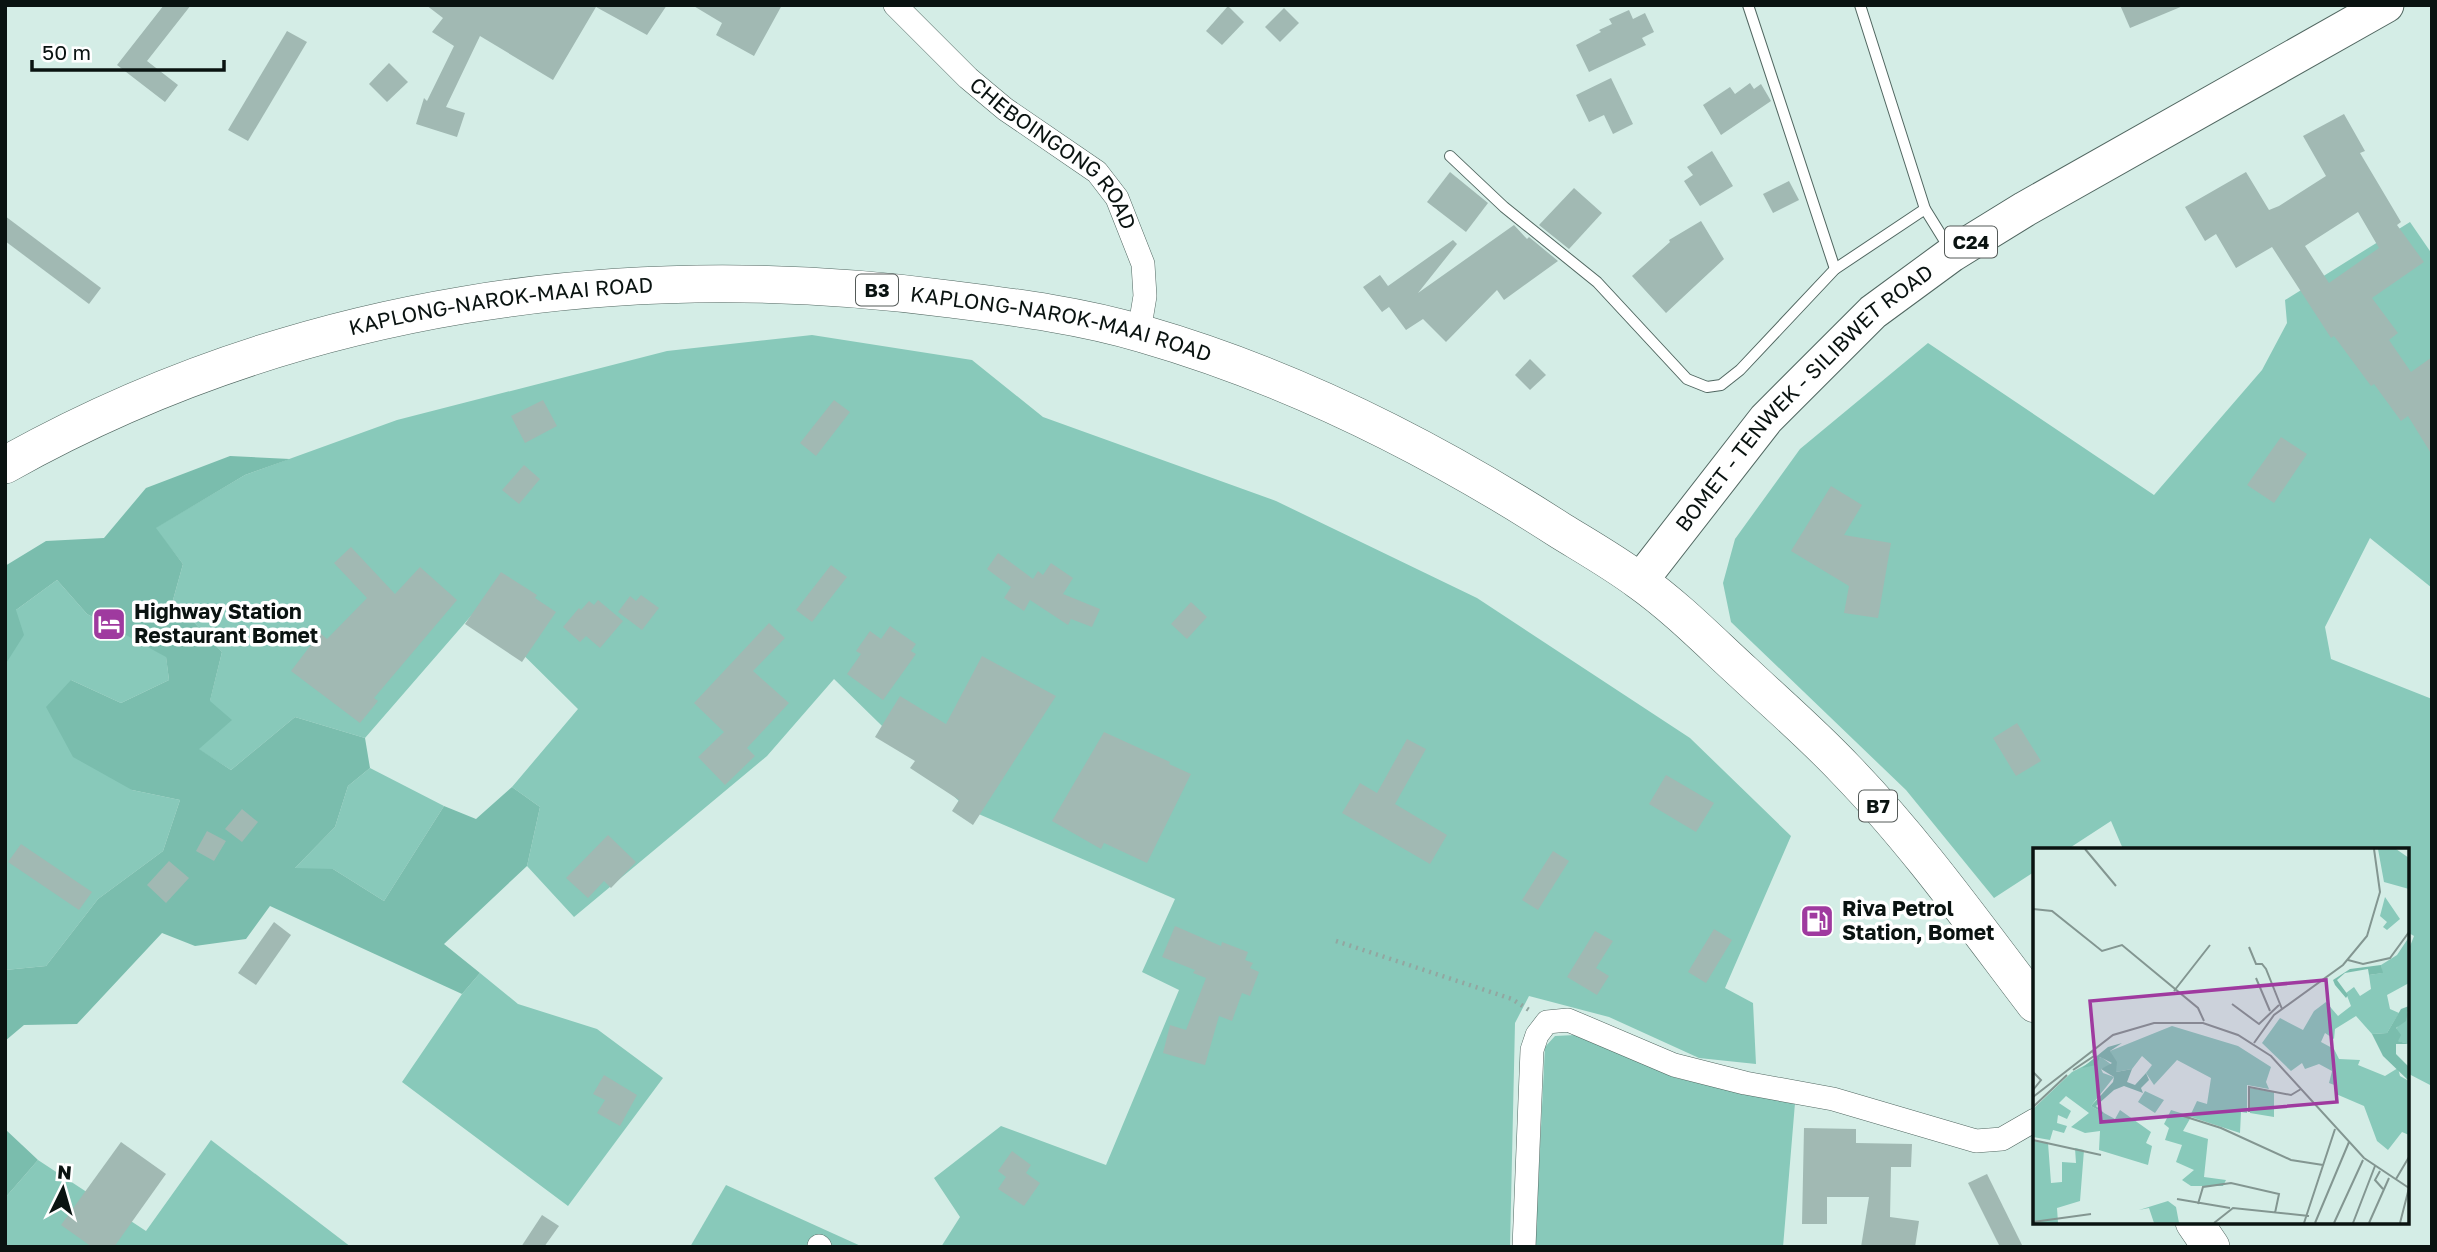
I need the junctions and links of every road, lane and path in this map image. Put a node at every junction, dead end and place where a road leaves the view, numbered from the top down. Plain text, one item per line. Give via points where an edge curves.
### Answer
1 (895, 5) edge
2 (1748, 5) edge
3 (1860, 5) edge
4 (2386, 5) edge
5 (1450, 156) dead end
6 (1925, 209) junction
7 (1952, 254) junction
8 (1835, 269) junction
9 (1139, 332) junction
10 (5, 465) edge
11 (1640, 581) junction
12 (1697, 630) joint
13 (1336, 941) dead end
14 (2033, 1001) edge
15 (1547, 1022) junction
16 (2033, 1121) edge
17 (2195, 1224) edge
18 (1524, 1247) edge
19 (2211, 1247) edge

1 - 9 street, CHEBOINGONG ROAD via 968,78 1097,172 1118,198 1143,264 1145,296
2 - 8 lane
3 - 6 lane
4 - 7 main road, BOMET - TENWEK - SILIBWET ROAD / C24
5 - 8 lane via 1504,207 1597,282 1687,379 1707,387 1721,385 1740,370
6 - 7 lane
6 - 8 lane
7 - 11 main road, BOMET - TENWEK - SILIBWET ROAD / C24 via 1873,312 1809,373 1742,448
9 - 10 highway, KAPLONG-NAROK-MAAI ROAD / B3 via 1016,308 793,283 638,284 528,294 441,307 205,373 77,425
9 - 11 highway, KAPLONG-NAROK-MAAI ROAD / B3 via 1335,404 1485,482
11 - 12 highway, KAPLONG-NAROK-MAAI ROAD / B3
12 - 14 highway, B7 via 1847,771 1918,851
13 - 15 path via 1512,999
15 - 16 street via 1578,1022 1674,1065 1833,1099 1976,1141 2002,1139
15 - 18 street via 1532,1050
17 - 19 highway

